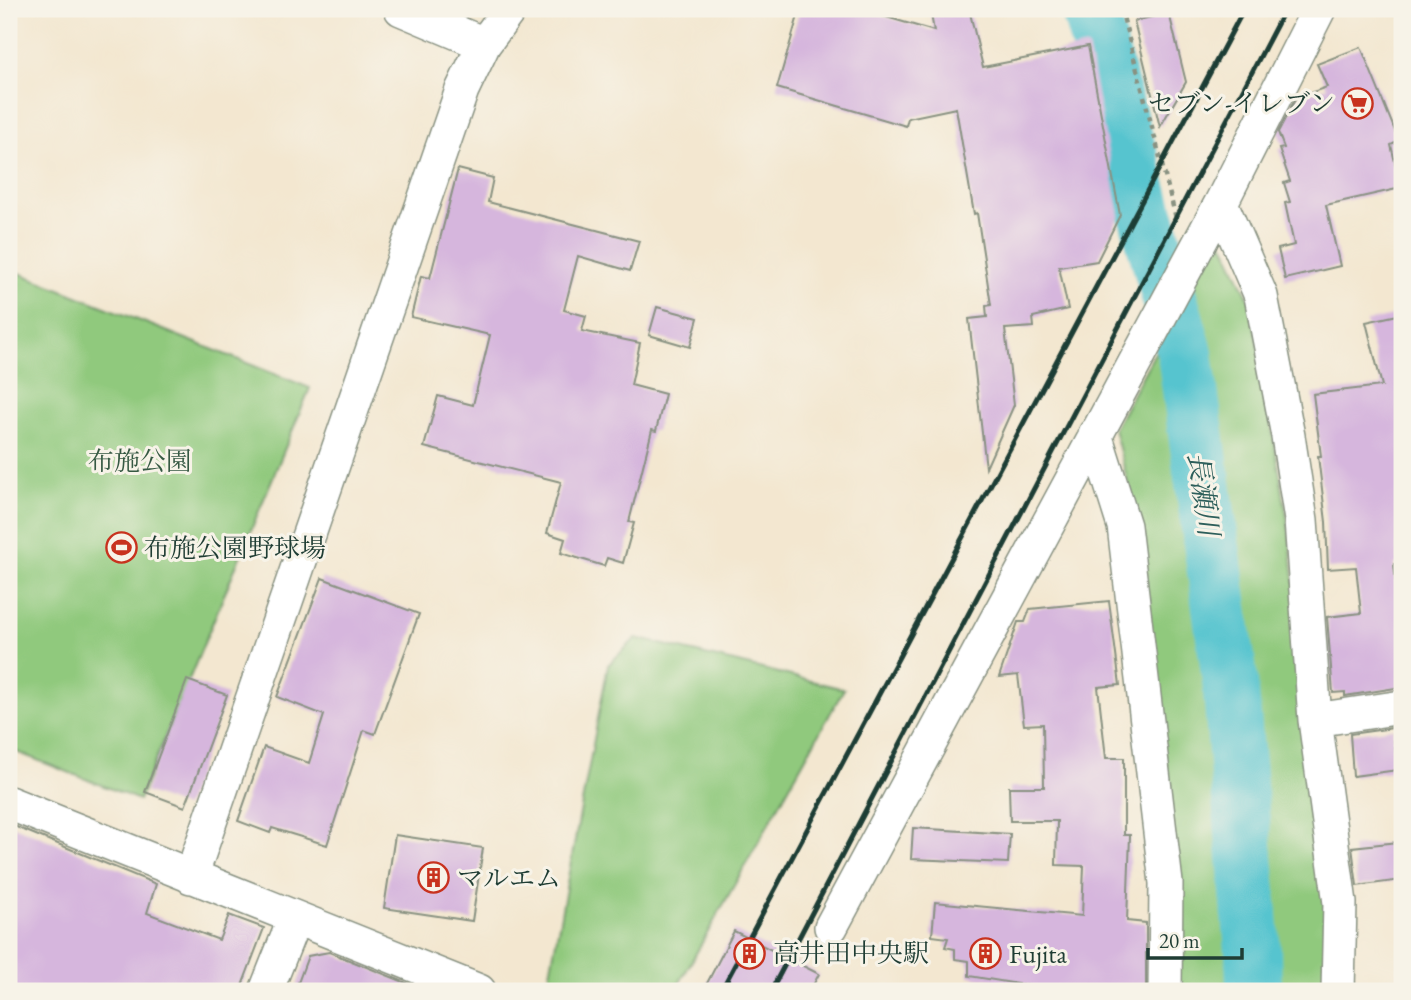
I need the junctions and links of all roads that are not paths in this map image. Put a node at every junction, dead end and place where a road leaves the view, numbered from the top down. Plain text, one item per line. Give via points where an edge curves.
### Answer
1 (401, 9) edge
2 (510, 9) edge
3 (1319, 9) edge
4 (484, 44) junction
5 (1221, 204) junction
6 (1095, 434) junction
7 (1402, 707) edge
8 (1315, 720) junction
9 (9, 803) edge
10 (191, 877) junction
11 (295, 918) junction
12 (831, 927) dead end
13 (265, 991) edge
14 (479, 991) edge
15 (1165, 991) edge
16 (1338, 991) edge

1 - 4 street
2 - 4 street
3 - 5 street
4 - 10 street via 461,90
5 - 6 street
5 - 8 street via 1261,296 1288,436 1301,520
6 - 12 street
6 - 15 street via 1124,526 1166,883
7 - 8 street
8 - 16 street via 1340,903
9 - 10 street
10 - 11 street
11 - 13 street
11 - 14 street

